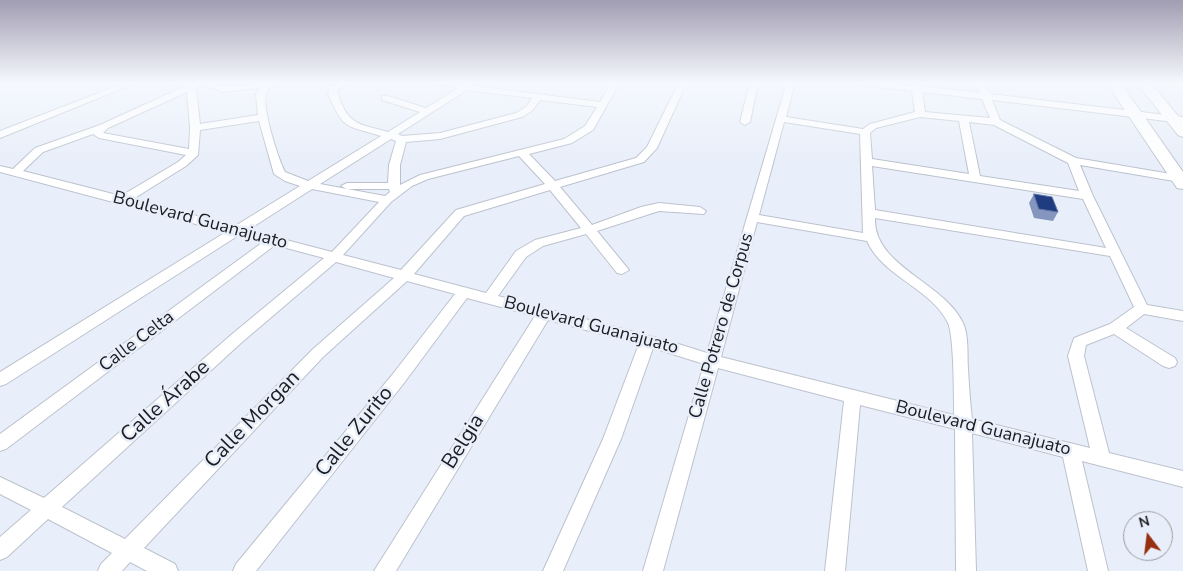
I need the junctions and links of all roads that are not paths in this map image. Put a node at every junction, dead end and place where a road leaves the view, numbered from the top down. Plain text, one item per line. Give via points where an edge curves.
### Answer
1 (68, 109) edge
2 (151, 109) edge
3 (192, 109) edge
4 (263, 109) edge
5 (340, 109) edge
6 (419, 109) edge
7 (431, 109) edge
8 (528, 109) edge
9 (600, 109) edge
10 (670, 109) edge
11 (748, 109) edge
12 (783, 109) edge
13 (919, 109) edge
14 (991, 109) edge
15 (1079, 109) edge
16 (1132, 109) edge
17 (1166, 109) edge
18 (427, 111) junction
19 (920, 114) junction
20 (263, 116) junction
21 (1137, 116) junction
22 (780, 119) junction
23 (964, 120) junction
24 (745, 122) dead end
25 (996, 122) junction
26 (1180, 124) edge
27 (194, 128) junction
28 (100, 132) junction
29 (865, 132) junction
30 (0, 136) edge
31 (390, 136) junction
32 (402, 139) junction
33 (194, 153) junction
34 (522, 154) junction
35 (1074, 161) junction
36 (867, 162) junction
37 (0, 169) edge
38 (15, 173) junction
39 (975, 179) junction
40 (1181, 182) edge
41 (314, 185) junction
42 (554, 187) junction
43 (392, 193) junction
44 (1087, 196) junction
45 (123, 200) junction
46 (700, 211) dead end
47 (869, 213) junction
48 (753, 218) junction
49 (589, 230) junction
50 (237, 231) junction
51 (870, 238) junction
52 (274, 240) junction
53 (1114, 253) junction
54 (334, 257) junction
55 (622, 270) dead end
56 (404, 276) junction
57 (464, 292) junction
58 (489, 299) junction
59 (1142, 309) junction
60 (544, 314) junction
61 (1183, 316) edge
62 (1115, 328) junction
63 (648, 342) junction
64 (705, 358) junction
65 (1169, 362) dead end
66 (0, 380) edge
67 (854, 396) junction
68 (964, 424) junction
69 (0, 444) edge
70 (1071, 451) junction
71 (1102, 459) junction
72 (1183, 480) edge
73 (0, 485) edge
74 (46, 508) junction
75 (0, 550) edge
76 (128, 550) junction
77 (108, 571) edge
78 (168, 571) edge
79 (244, 571) edge
80 (384, 571) edge
81 (553, 571) edge
82 (653, 571) edge
83 (835, 571) edge
84 (966, 571) edge
85 (1098, 571) edge

1 - 30 street
2 - 28 street
3 - 27 street
4 - 20 street
5 - 31 street via 345,120 356,126
6 - 18 street
7 - 18 street
8 - 32 street via 519,115 440,136
9 - 34 street, Calle Árabe via 589,128 581,134
10 - 42 street, Calle Morgan via 652,148 640,160
11 - 24 street
12 - 22 street, Calle Potrero de Corpus
13 - 19 street
14 - 25 street
15 - 21 street
16 - 21 main road
17 - 26 main road
18 - 31 street
19 - 23 street
19 - 29 street via 873,126
20 - 27 street
20 - 41 street via 280,174
21 - 26 street
21 - 40 main road
22 - 29 street
22 - 48 street, Calle Potrero de Corpus
23 - 25 street
23 - 39 street
25 - 35 street
27 - 33 street
28 - 33 street
28 - 38 street via 39,150
29 - 36 street
31 - 32 street
31 - 41 street
32 - 43 street via 395,157
33 - 45 street via 182,164
34 - 42 street
34 - 43 street, Calle Árabe via 424,177
35 - 40 street
35 - 44 street
36 - 39 street
36 - 47 street
37 - 38 street, Boulevard Guanajuato
38 - 45 street, Boulevard Guanajuato
39 - 44 street
41 - 43 street
41 - 50 street
42 - 49 street
42 - 56 street, Calle Morgan via 460,213
43 - 54 street, Calle Árabe
44 - 53 street
45 - 50 street, Boulevard Guanajuato
46 - 49 street via 659,207
47 - 51 street via 866,223
47 - 53 street
48 - 51 street
48 - 64 street, Calle Potrero de Corpus
49 - 55 street
49 - 58 street via 529,248 521,254
50 - 52 street, Boulevard Guanajuato
50 - 66 street
51 - 68 street via 886,257 940,304 956,325
52 - 54 street, Boulevard Guanajuato
52 - 69 street, Calle Celta
53 - 59 street
54 - 56 street, Boulevard Guanajuato
54 - 74 street, Calle Árabe
56 - 57 street, Boulevard Guanajuato
56 - 76 street, Calle Morgan via 318,353
57 - 58 street, Boulevard Guanajuato
57 - 79 street, Calle Zurito
58 - 60 street, Boulevard Guanajuato
59 - 61 street
59 - 62 street
60 - 63 street, Boulevard Guanajuato
60 - 80 street, Belgia
62 - 65 street
62 - 71 street via 1079,342 1076,356
63 - 64 street, Boulevard Guanajuato
63 - 81 street via 612,439
64 - 67 street, Boulevard Guanajuato
64 - 82 street, Calle Potrero de Corpus
67 - 68 street, Boulevard Guanajuato
67 - 83 street
68 - 70 street, Boulevard Guanajuato
68 - 84 street
70 - 71 street, Boulevard Guanajuato
70 - 85 street
71 - 72 street, Boulevard Guanajuato
73 - 74 street
74 - 75 street, Calle Árabe
74 - 76 street
76 - 77 street, Calle Morgan
76 - 78 street

